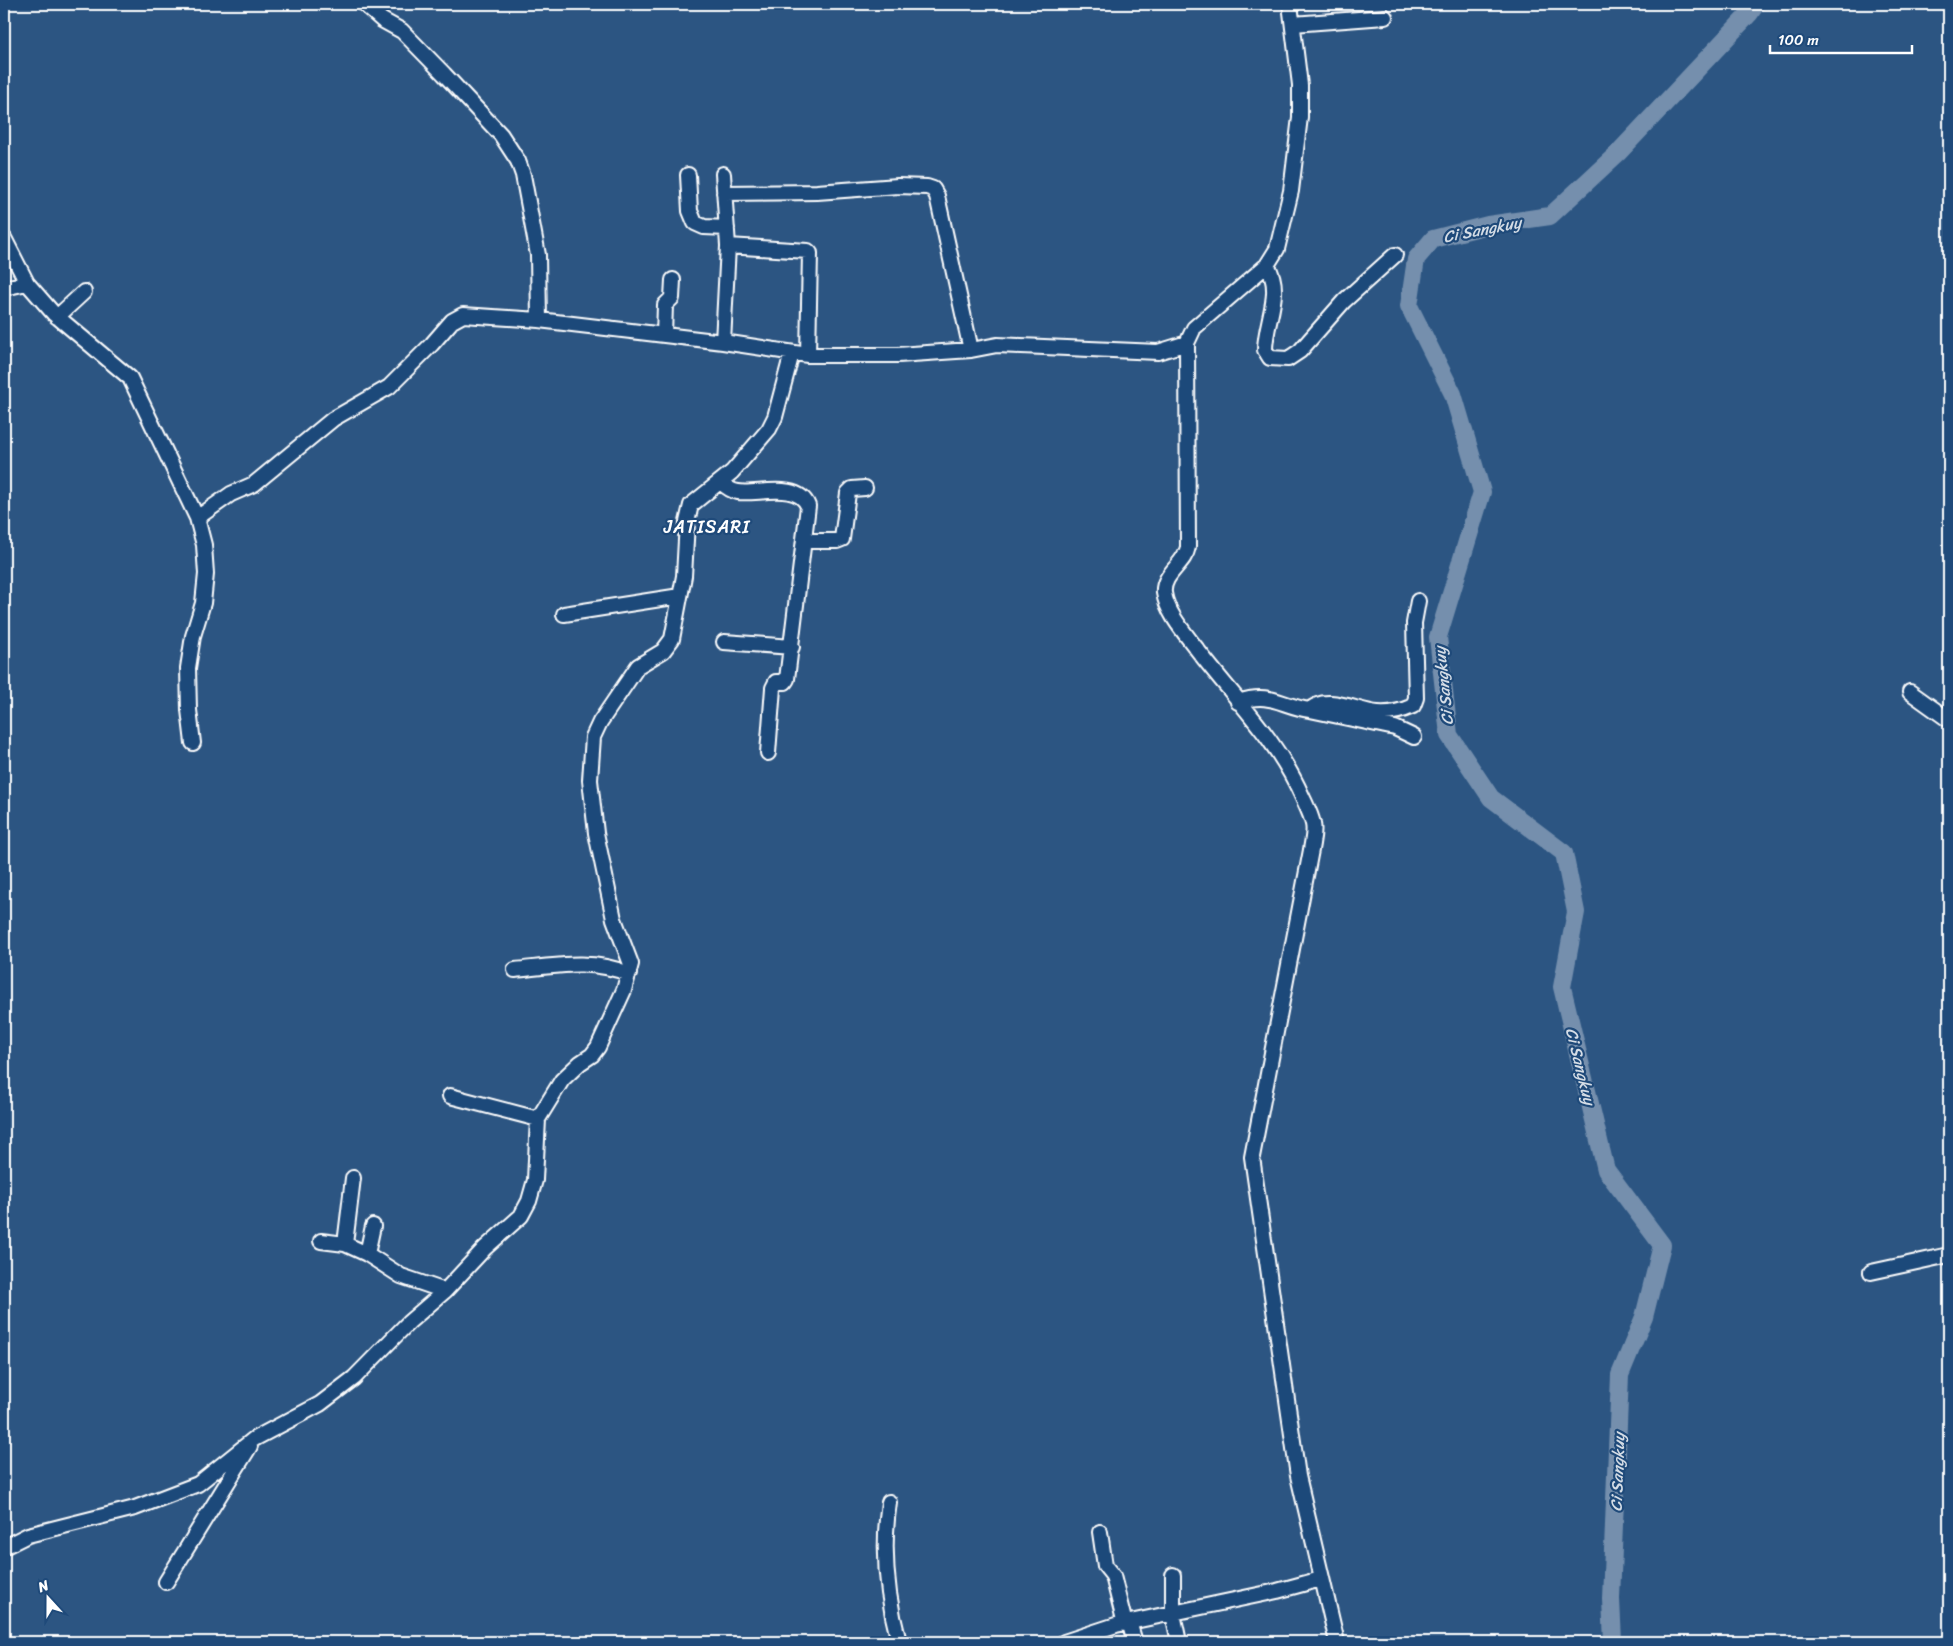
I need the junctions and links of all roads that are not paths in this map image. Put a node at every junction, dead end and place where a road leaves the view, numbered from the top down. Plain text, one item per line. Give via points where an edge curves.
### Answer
1 (364, 4) edge
2 (1290, 4) edge
3 (1385, 18) dead end
4 (1293, 24) junction
5 (724, 174) dead end
6 (688, 175) dead end
7 (724, 193) junction
8 (727, 228) junction
9 (4, 238) edge
10 (728, 246) junction
11 (1396, 255) dead end
12 (1267, 265) junction
13 (673, 280) dead end
14 (27, 282) junction
15 (4, 288) edge
16 (84, 292) dead end
17 (57, 316) junction
18 (539, 320) junction
19 (664, 335) junction
20 (723, 342) junction
21 (1187, 343) junction
22 (971, 350) junction
23 (792, 354) junction
24 (808, 355) junction
25 (721, 482) junction
26 (865, 488) dead end
27 (197, 518) junction
28 (805, 541) junction
29 (680, 596) junction
30 (1418, 602) dead end
31 (564, 614) dead end
32 (724, 642) dead end
33 (792, 647) junction
34 (1910, 692) dead end
35 (1238, 702) junction
36 (1310, 710) junction
37 (1949, 720) edge
38 (1414, 736) dead end
39 (193, 743) dead end
40 (768, 753) dead end
41 (515, 970) dead end
42 (629, 974) junction
43 (450, 1096) dead end
44 (538, 1120) junction
45 (353, 1178) dead end
46 (373, 1226) dead end
47 (321, 1241) dead end
48 (345, 1244) junction
49 (367, 1254) junction
50 (1949, 1255) edge
51 (1871, 1272) dead end
52 (445, 1291) junction
53 (254, 1439) junction
54 (888, 1502) dead end
55 (1100, 1532) dead end
56 (4, 1547) edge
57 (1173, 1575) dead end
58 (1321, 1579) junction
59 (166, 1582) dead end
60 (1173, 1614) junction
61 (1127, 1623) junction
62 (899, 1642) edge
63 (1064, 1642) edge
64 (1135, 1642) edge
65 (1179, 1642) edge
66 (1337, 1642) edge

1 - 18 street via 402,32 444,74 501,135 518,161 537,248
2 - 4 street
3 - 4 street
4 - 12 street via 1300,85 1297,150 1277,250
5 - 7 street
6 - 8 street via 690,212 694,223
7 - 8 street
7 - 22 street via 817,192 898,186 933,189
8 - 10 street
9 - 14 street
10 - 20 street
10 - 24 street via 810,253
11 - 12 street via 1344,301 1300,351 1288,359 1270,358 1265,350 1275,288
12 - 21 street via 1199,323
13 - 19 street via 672,298 665,305
14 - 15 street
14 - 17 street
16 - 17 street
17 - 27 street via 130,378
18 - 19 street
18 - 27 street via 468,314 456,318 389,387 333,419 254,484 232,494
19 - 20 street
20 - 23 street
21 - 22 street via 1158,352 1024,345 997,345
21 - 35 street via 1188,547 1167,580 1164,594 1176,621
22 - 24 street via 898,355
23 - 24 street
23 - 25 street via 773,422 749,454
25 - 28 street via 737,492 785,492 804,498 808,506
25 - 29 street via 691,506
26 - 28 street via 852,489 848,493 842,539 837,542
27 - 39 street via 204,545 206,574 203,603 192,636 188,668
28 - 33 street
29 - 31 street
29 - 42 street via 672,640 663,651 638,666 592,737 590,780 596,835 614,919 630,958
30 - 36 street via 1414,623 1416,698 1413,706 1393,713 1377,713 1324,703
32 - 33 street
33 - 40 street via 787,680 776,682 773,688
34 - 37 street
35 - 36 street via 1269,698
35 - 58 street via 1274,744 1296,782 1314,825 1252,1157 1294,1448
36 - 38 street via 1395,728
41 - 42 street via 559,964 592,964 607,965
42 - 44 street via 598,1048 562,1080
43 - 44 street
44 - 52 street via 536,1180 525,1209
45 - 48 street
46 - 49 street
47 - 48 street
48 - 49 street
49 - 52 street via 401,1276
50 - 51 street
52 - 53 street via 354,1378 320,1404
53 - 56 street via 211,1476 186,1490 136,1508 35,1533
53 - 59 street
54 - 62 street via 885,1551
55 - 61 street via 1105,1566 1114,1576
57 - 60 street
58 - 60 street
58 - 66 street
60 - 61 street
60 - 65 street
61 - 63 street
61 - 64 street

